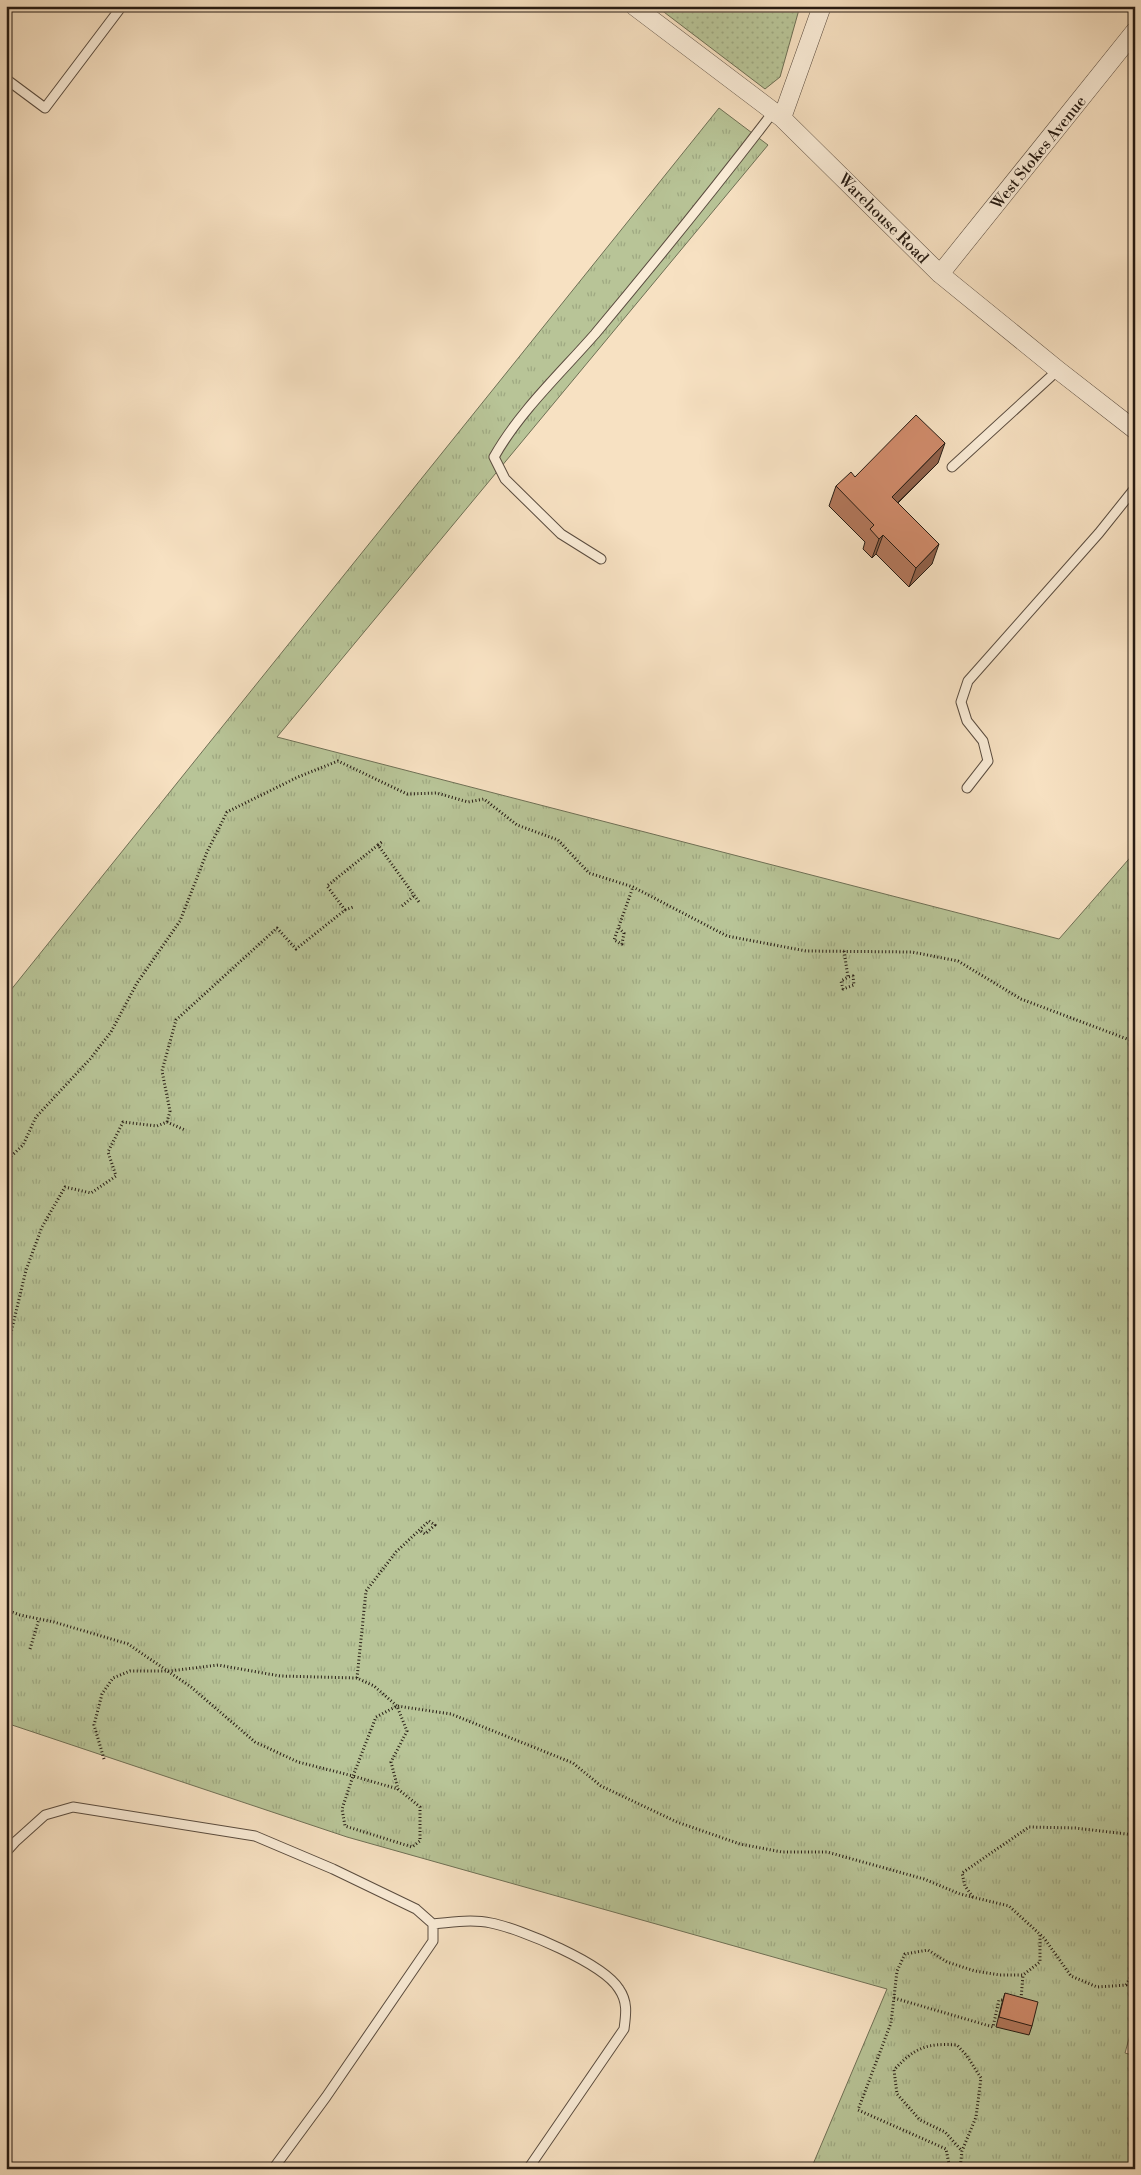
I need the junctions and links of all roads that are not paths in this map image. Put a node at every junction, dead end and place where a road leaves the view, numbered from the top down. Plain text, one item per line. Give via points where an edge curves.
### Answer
1 (122, 6) edge
2 (634, 6) edge
3 (822, 6) edge
4 (1135, 31) edge
5 (6, 79) edge
6 (778, 115) junction
7 (940, 274) junction
8 (1058, 370) junction
9 (1135, 430) edge
10 (952, 467) dead end
11 (1135, 488) edge
12 (601, 559) dead end
13 (967, 788) dead end
14 (6, 1852) edge
15 (433, 1924) junction
16 (273, 2169) edge
17 (528, 2169) edge

1 - 5 lane via 45,108
2 - 6 street, Warehouse Road
3 - 6 street
4 - 7 street, West Stokes Avenue
6 - 7 street, Warehouse Road
6 - 12 lane via 508,432 494,458 505,479 561,534
7 - 8 street, Warehouse Road
8 - 9 street, Warehouse Road
8 - 10 lane
11 - 13 lane via 968,681 961,702 967,721 984,741 988,761
14 - 15 lane via 45,1815 73,1807 255,1836 416,1909
15 - 16 lane via 433,1941
15 - 17 lane via 490,1922 546,1942 605,1974 619,1989 627,2007 624,2029

